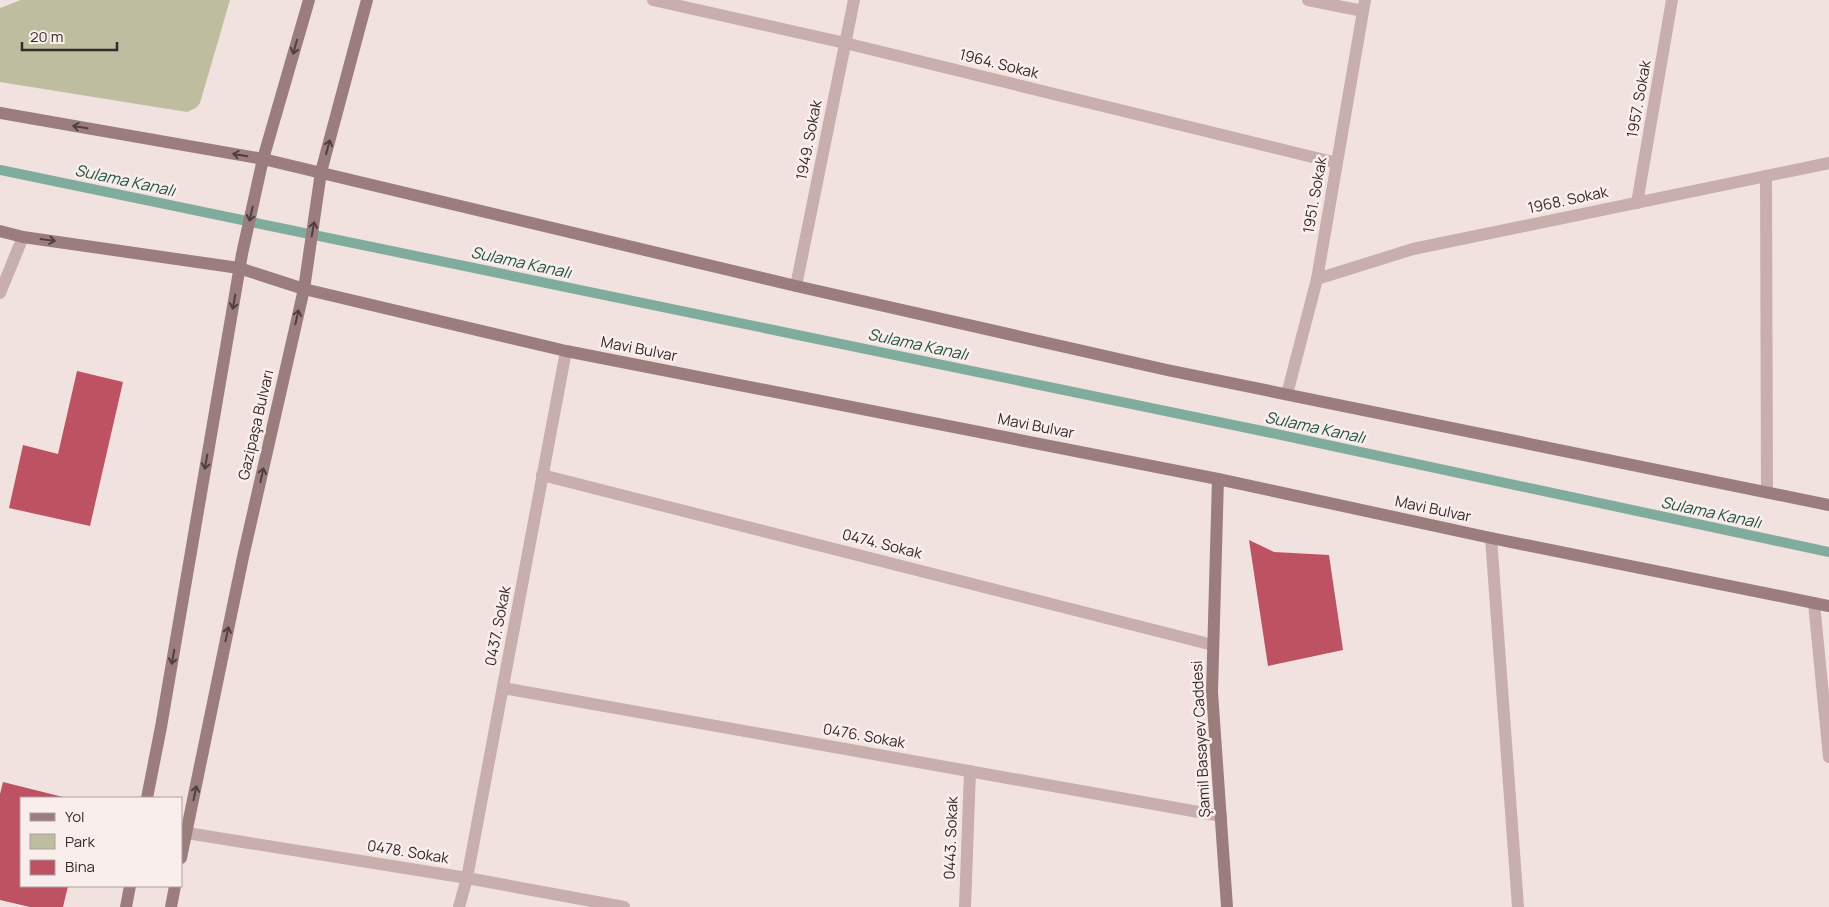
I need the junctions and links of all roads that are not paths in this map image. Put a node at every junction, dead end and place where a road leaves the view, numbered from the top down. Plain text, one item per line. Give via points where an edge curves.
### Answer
1 (309, 0) edge
2 (366, 0) edge
3 (653, 0) edge
4 (854, 0) edge
5 (1308, 0) edge
6 (1672, 0) edge
7 (1364, 6) edge
8 (846, 44) junction
9 (0, 113) edge
10 (264, 159) junction
11 (1337, 163) junction
12 (1829, 163) edge
13 (322, 172) junction
14 (1766, 176) junction
15 (1637, 203) junction
16 (0, 231) edge
17 (23, 236) junction
18 (240, 268) junction
19 (1317, 279) junction
20 (796, 286) junction
21 (304, 289) junction
22 (0, 293) edge
23 (566, 351) junction
24 (1287, 394) junction
25 (542, 475) junction
26 (1218, 479) junction
27 (1767, 492) junction
28 (1829, 505) edge
29 (1491, 538) junction
30 (1814, 603) junction
31 (1829, 606) edge
32 (1213, 645) junction
33 (502, 688) junction
34 (1829, 757) edge
35 (970, 771) junction
36 (147, 797) edge
37 (1221, 816) junction
38 (186, 833) junction
39 (182, 853) edge
40 (467, 878) junction
41 (130, 887) edge
42 (176, 887) edge
43 (126, 907) edge
44 (171, 907) edge
45 (459, 907) edge
46 (624, 907) edge
47 (965, 907) edge
48 (1228, 907) edge
49 (1518, 907) edge

1 -> 10 street
13 -> 2 street, Gazipaşa Bulvarı
3 - 8 street, 1964. Sokak
4 - 8 street, 1949. Sokak
5 - 7 street
6 - 15 street, 1957. Sokak
7 - 11 street, 1951. Sokak
8 - 11 street, 1964. Sokak
8 - 20 street, 1949. Sokak
10 -> 9 street
10 - 13 street
10 -> 18 street
11 - 19 street, 1951. Sokak
12 - 14 street, 1968. Sokak
13 - 20 street
21 -> 13 street, Gazipaşa Bulvarı
14 - 15 street, 1968. Sokak
14 - 27 street
15 - 19 street, 1968. Sokak via 1413,248
16 - 17 street, Mavi Bulvar
17 -> 18 street, Mavi Bulvar
17 - 22 street
18 - 21 street, Mavi Bulvar
18 -> 36 street
19 - 24 street, 1951. Sokak
20 - 24 street
21 - 23 street, Mavi Bulvar
38 -> 21 street, Gazipaşa Bulvarı via 243,557
23 - 25 street, 0437. Sokak
23 - 26 street, Mavi Bulvar
24 - 27 street
25 - 32 street, 0474. Sokak
25 - 33 street, 0437. Sokak
26 - 29 street, Mavi Bulvar
26 - 32 street, Şamil Basayev Caddesi
27 - 28 street
29 - 30 street, Mavi Bulvar
29 - 49 street
30 - 31 street, Mavi Bulvar
30 - 34 street
32 - 37 street, Şamil Basayev Caddesi via 1212,692
33 - 35 street, 0476. Sokak
33 - 40 street, 0437. Sokak
35 - 37 street, 0476. Sokak
35 - 47 street, 0443. Sokak
37 - 48 street, Şamil Basayev Caddesi
38 - 39 street, Gazipaşa Bulvarı
38 - 40 street, 0478. Sokak
40 - 45 street, 0437. Sokak
40 - 46 street, 0478. Sokak
41 - 43 street
42 - 44 street

